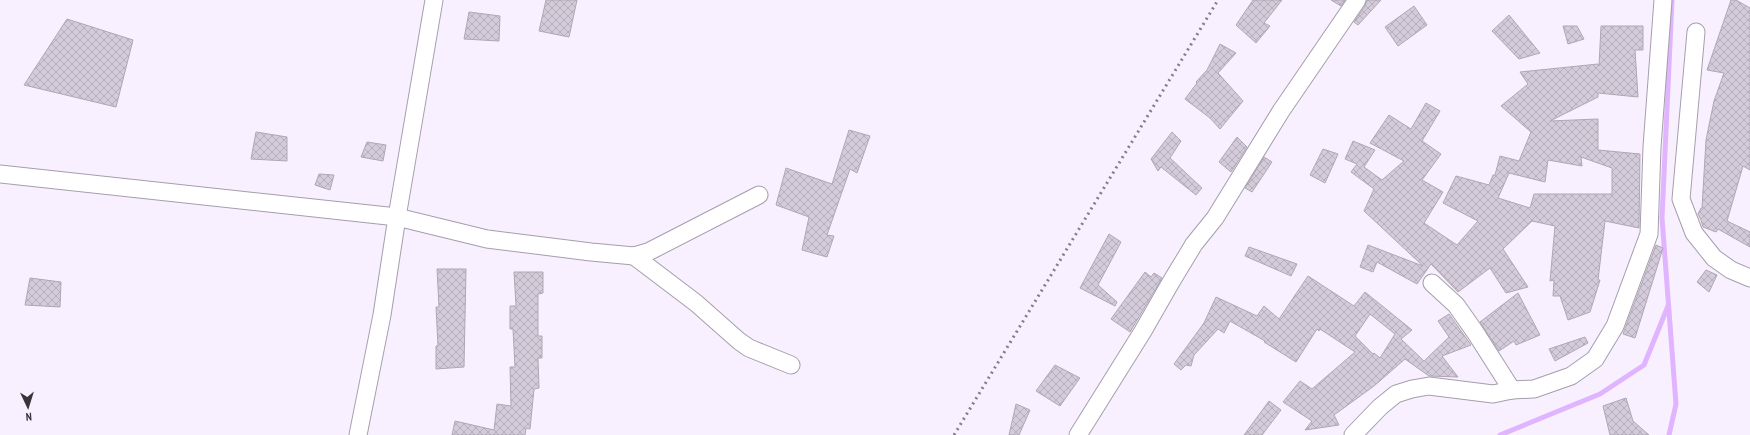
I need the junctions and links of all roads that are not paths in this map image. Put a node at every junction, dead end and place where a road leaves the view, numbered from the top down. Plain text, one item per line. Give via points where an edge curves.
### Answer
1 (434, 0) edge
2 (1357, 0) edge
3 (1664, 0) edge
4 (1696, 32) dead end
5 (0, 174) edge
6 (759, 195) dead end
7 (398, 217) junction
8 (634, 256) junction
9 (1750, 278) edge
10 (1432, 283) dead end
11 (791, 364) dead end
12 (1512, 390) junction
13 (358, 435) edge
14 (1078, 435) edge
15 (1353, 435) edge

1 - 7 street
2 - 14 street via 1281,111 1215,218 1194,244
3 - 12 street via 1652,147 1649,234 1615,326 1595,359 1571,376 1534,389
4 - 9 street via 1681,199 1694,233 1714,258 1731,270
5 - 7 street
6 - 8 street via 648,252
7 - 8 street via 487,239
7 - 13 street
8 - 11 street via 696,303 749,348
10 - 12 street via 1456,305
12 - 15 street via 1493,394 1429,386 1412,389 1396,394

